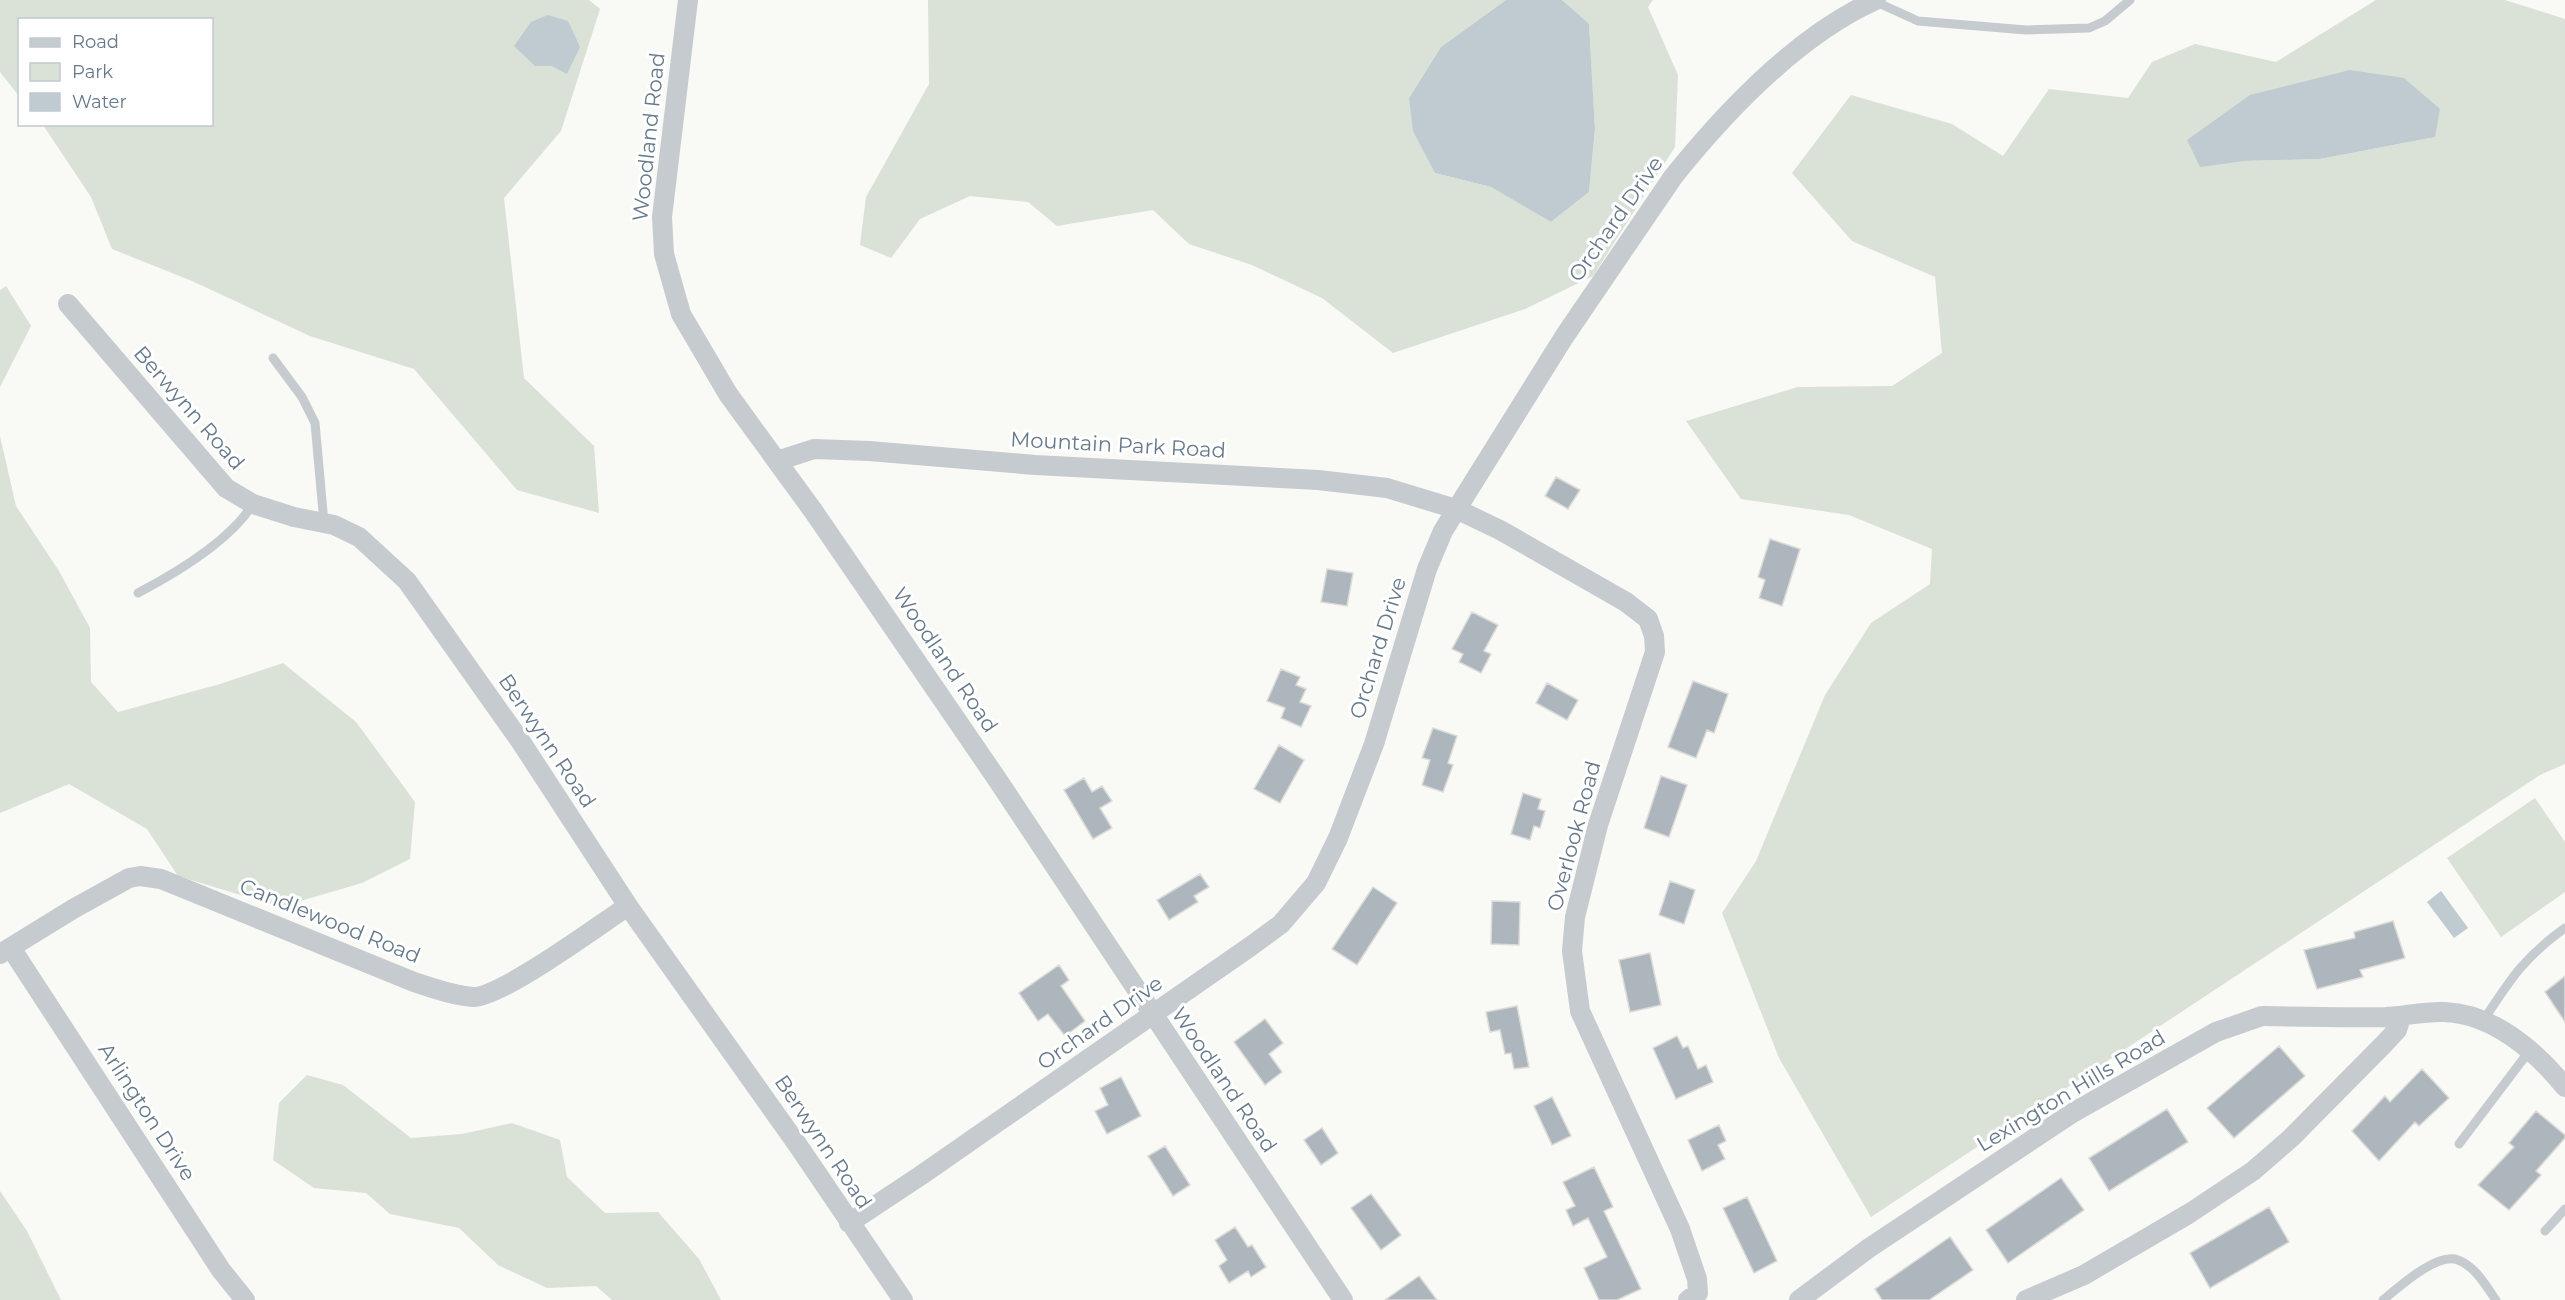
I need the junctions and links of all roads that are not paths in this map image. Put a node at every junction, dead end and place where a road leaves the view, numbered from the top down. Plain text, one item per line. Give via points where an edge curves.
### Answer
1 (688, 0) edge
2 (1875, 0) edge
3 (2130, 0) edge
4 (68, 304) dead end
5 (273, 358) dead end
6 (777, 461) junction
7 (254, 504) junction
8 (1456, 509) junction
9 (324, 523) junction
10 (138, 593) dead end
11 (628, 906) junction
12 (2565, 928) edge
13 (5, 951) edge
14 (1153, 1016) junction
15 (2401, 1017) junction
16 (2483, 1021) junction
17 (2530, 1050) junction
18 (2565, 1087) edge
19 (2459, 1144) dead end
20 (2565, 1209) edge
21 (849, 1223) junction
22 (2545, 1231) dead end
23 (2063, 1292) edge
24 (245, 1300) edge
25 (903, 1300) edge
26 (1342, 1300) edge
27 (1688, 1300) edge
28 (1799, 1300) edge
29 (2026, 1300) edge
30 (2383, 1300) edge
31 (2496, 1300) edge

1 - 6 street, Woodland Road via 662,217 664,254 681,314 728,394
2 - 3 lane via 1918,21 2026,30 2089,28 2105,21
2 - 8 street, Orchard Drive via 1847,13 1785,60 1690,156 1564,337
4 - 7 street, Berwynn Road via 226,488
5 - 9 lane via 302,397 315,423
6 - 8 street, Mountain Park Road via 814,449 1318,480 1387,488
6 - 14 street, Woodland Road via 997,780
7 - 9 street, Berwynn Road
7 - 10 lane via 243,520 177,572
8 - 14 street, Orchard Drive via 1427,569 1374,744 1316,883 1281,924
8 - 27 street, Overlook Road via 1626,602 1648,619 1654,636 1655,652 1598,825 1575,917 1572,951 1580,1011 1680,1228 1698,1279 1698,1293
9 - 11 street, Berwynn Road via 359,537 406,581 521,742
11 - 13 street, Candlewood Road via 501,989 474,997 414,982 161,879 140,876 129,878 73,909
11 - 21 street, Berwynn Road
12 - 16 lane via 2519,968
13 - 24 street, Arlington Drive
14 - 21 street, Orchard Drive
14 - 26 street, Woodland Road
15 - 16 street, Lexington Hills Road via 2446,1012
15 - 23 street via 2397,1030 2383,1045 2253,1171 2084,1275
15 - 28 street, Lexington Hills Road via 2262,1016 2216,1032 2074,1112 1869,1248
16 - 17 street, Lexington Hills Road
17 - 18 street, Lexington Hills Road
17 - 19 lane
20 - 22 lane
21 - 25 street, Berwynn Road
23 - 29 street
30 - 31 lane via 2437,1260 2457,1259 2478,1274

